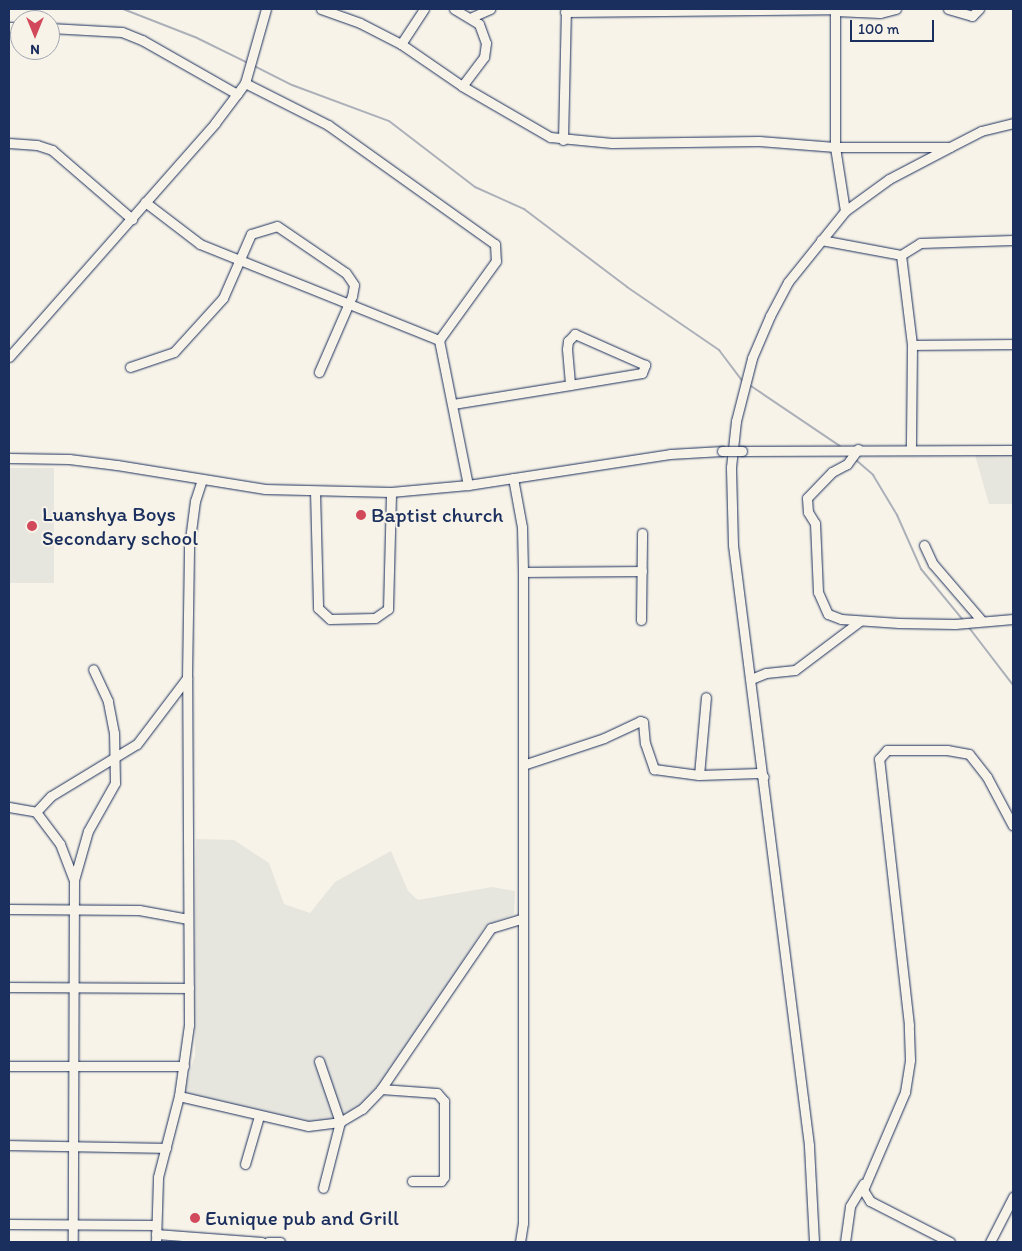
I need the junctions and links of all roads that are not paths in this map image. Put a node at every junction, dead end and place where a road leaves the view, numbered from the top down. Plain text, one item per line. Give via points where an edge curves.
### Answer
1 (266, 9) edge
2 (321, 9) edge
3 (424, 9) edge
4 (454, 9) edge
5 (490, 9) edge
6 (896, 9) edge
7 (948, 9) edge
8 (979, 9) edge
9 (566, 10) edge
10 (835, 10) edge
11 (472, 18) junction
12 (60, 29) edge
13 (401, 44) junction
14 (245, 83) junction
15 (462, 86) junction
16 (237, 94) junction
17 (1013, 123) edge
18 (563, 140) junction
19 (9, 143) edge
20 (835, 146) junction
21 (950, 147) junction
22 (146, 202) junction
23 (845, 211) junction
24 (132, 218) junction
25 (821, 240) junction
26 (1013, 240) edge
27 (901, 255) junction
28 (238, 259) junction
29 (348, 304) junction
30 (439, 340) junction
31 (1013, 344) edge
32 (912, 345) junction
33 (9, 358) edge
34 (130, 368) dead end
35 (320, 372) dead end
36 (570, 385) junction
37 (453, 404) junction
38 (911, 448) junction
39 (858, 449) junction
40 (1013, 450) edge
41 (9, 458) edge
42 (513, 478) junction
43 (202, 479) junction
44 (468, 485) junction
45 (315, 491) junction
46 (391, 492) junction
47 (642, 533) dead end
48 (924, 544) dead end
49 (523, 572) junction
50 (642, 572) junction
51 (1013, 618) edge
52 (641, 620) dead end
53 (860, 620) junction
54 (982, 621) junction
55 (93, 669) dead end
56 (187, 678) junction
57 (751, 679) junction
58 (706, 697) dead end
59 (116, 756) junction
60 (523, 765) junction
61 (699, 775) junction
62 (764, 777) junction
63 (9, 807) edge
64 (36, 812) junction
65 (1013, 826) edge
66 (74, 880) junction
67 (9, 909) edge
68 (75, 909) junction
69 (188, 919) junction
70 (521, 919) junction
71 (9, 987) edge
72 (72, 987) junction
73 (189, 988) junction
74 (319, 1061) dead end
75 (9, 1066) edge
76 (73, 1066) junction
77 (184, 1066) junction
78 (381, 1089) junction
79 (179, 1096) junction
80 (259, 1116) junction
81 (340, 1122) junction
82 (73, 1144) junction
83 (9, 1145) edge
84 (166, 1148) junction
85 (245, 1164) dead end
86 (412, 1181) dead end
87 (864, 1183) junction
88 (323, 1188) dead end
89 (1013, 1197) edge
90 (9, 1224) edge
91 (72, 1224) junction
92 (156, 1234) edge
93 (73, 1242) edge
94 (262, 1242) edge
95 (268, 1242) edge
96 (280, 1242) edge
97 (520, 1242) edge
98 (814, 1242) edge
99 (845, 1242) edge
100 (950, 1242) edge
101 (990, 1242) edge

1 - 14 street
2 - 13 street via 360,23
3 - 13 street
4 - 11 street
5 - 11 street
6 - 10 street via 880,14
7 - 8 street via 972,16
9 - 10 street
9 - 18 street
10 - 20 street
11 - 15 street via 484,33 484,57
12 - 16 street via 122,32
13 - 15 street
14 - 16 street
14 - 30 street via 328,125 495,244 496,261
15 - 18 street via 546,135
16 - 22 street
17 - 21 street via 981,131
18 - 20 street via 658,144 759,141
19 - 24 street via 37,145 52,150
20 - 21 street
20 - 23 street
21 - 23 street via 889,179
22 - 24 street
22 - 28 street via 186,236
23 - 25 street
24 - 33 street
25 - 27 street
25 - 57 street via 788,282 770,316 752,358 736,421 730,498
26 - 27 street via 920,243
27 - 32 street
28 - 29 street
28 - 29 street via 251,234 277,226 346,274 354,285
28 - 34 street via 223,298 174,352
29 - 30 street
29 - 35 street
30 - 37 street
31 - 32 street
32 - 38 street
36 - 36 street via 567,348 568,341 575,334 645,365 642,373
36 - 37 street
37 - 44 street
38 - 39 street
38 - 40 street
39 - 42 street, bridge via 670,454
39 - 53 street via 847,464 832,472 807,498 806,506 815,523 817,586 822,606 831,616
41 - 43 street via 69,459
42 - 44 street
42 - 49 street via 522,527
43 - 45 street via 248,487
43 - 56 street via 195,501 189,547
44 - 46 street
45 - 46 street
45 - 46 street via 318,608 330,619 375,618 388,609
47 - 50 street
48 - 54 street via 933,564
49 - 50 street
49 - 60 street
50 - 52 street
51 - 54 street
53 - 54 street via 955,624
53 - 57 street via 795,670 766,673
55 - 59 street via 108,701
56 - 59 street via 137,744
56 - 69 street
57 - 62 street
58 - 61 street
59 - 64 street via 51,796
59 - 66 street via 115,783 88,831
60 - 61 street via 604,738 640,721 643,722 645,743 654,770
60 - 70 street
61 - 62 street via 759,773
62 - 98 street via 810,1153
63 - 64 street
64 - 66 street via 60,844
65 - 87 street via 987,777 969,754 947,750 887,750 878,759 910,1025 910,1060 905,1092
66 - 68 street
67 - 68 street
68 - 69 street via 139,910
68 - 72 street
69 - 73 street
70 - 78 street via 491,928
70 - 97 street via 524,1223
71 - 72 street
72 - 73 street
72 - 76 street
73 - 77 street
74 - 81 street
75 - 76 street
76 - 77 street
76 - 82 street
77 - 79 street
78 - 81 street via 362,1109
78 - 86 street via 437,1093 444,1101 444,1177 441,1181
79 - 80 street
79 - 84 street
80 - 81 street via 308,1126
80 - 85 street
81 - 88 street
82 - 83 street
82 - 84 street
82 - 91 street
84 - 92 street via 158,1177
87 - 99 street via 850,1206
87 - 100 street via 864,1194 870,1201
89 - 101 street
90 - 91 street
91 - 92 street
91 - 93 street
92 - 94 street
95 - 96 street

